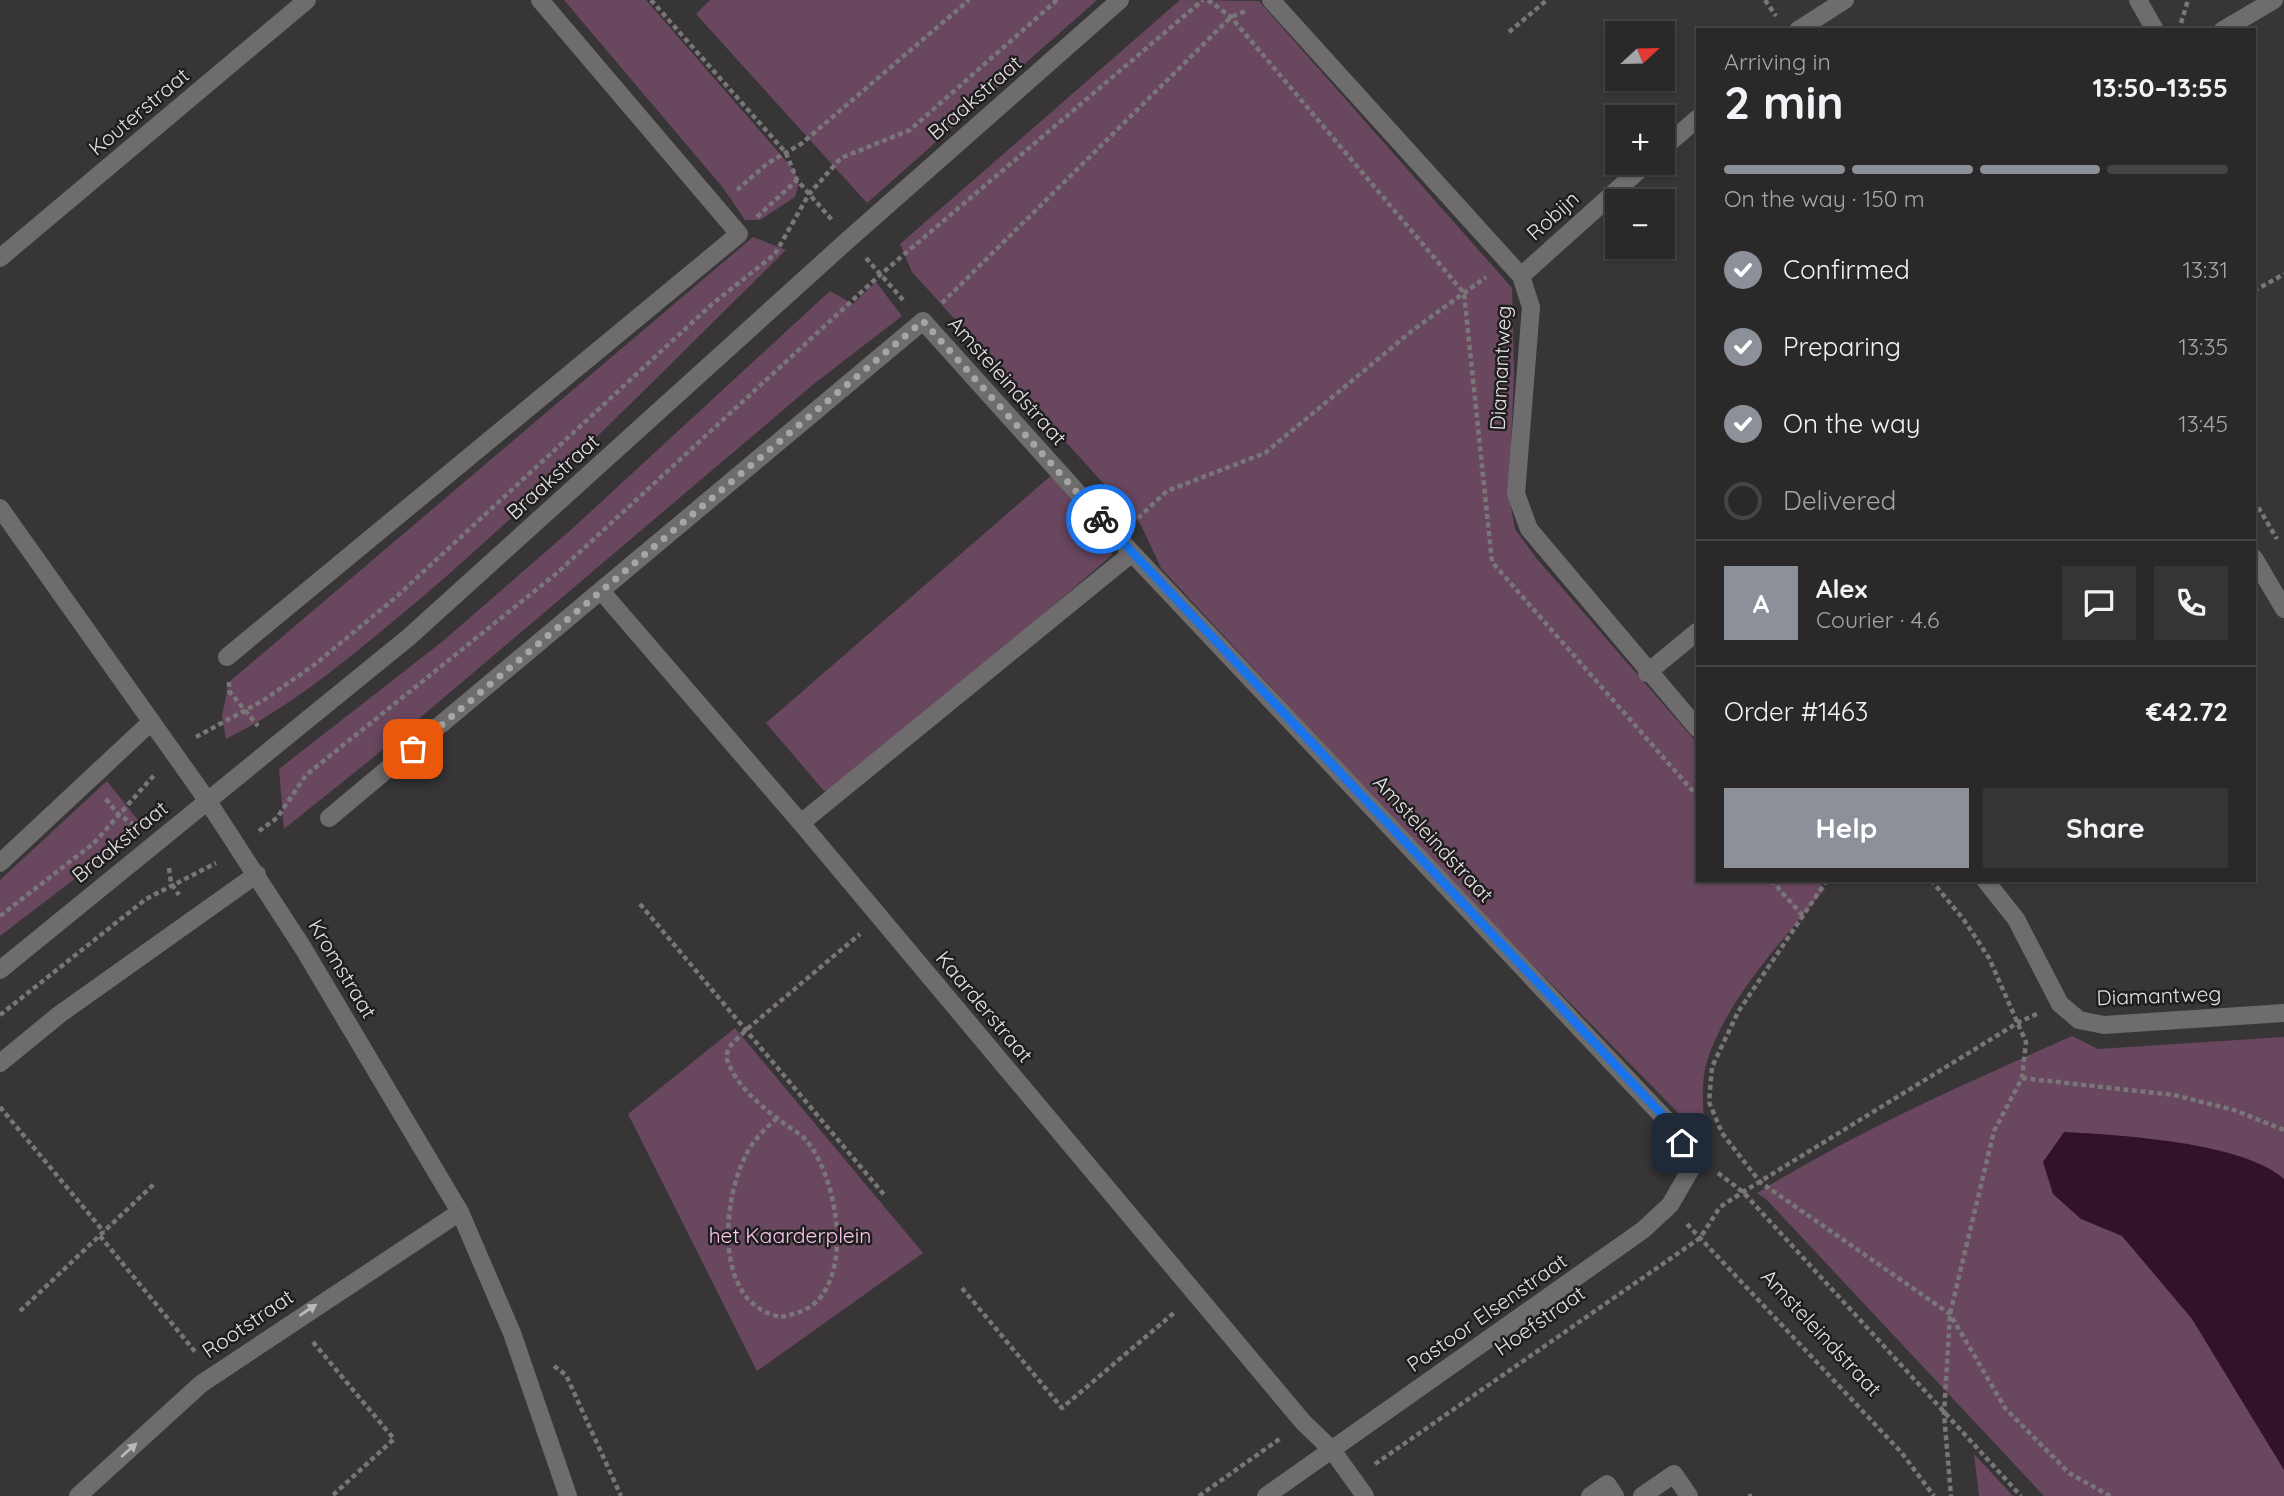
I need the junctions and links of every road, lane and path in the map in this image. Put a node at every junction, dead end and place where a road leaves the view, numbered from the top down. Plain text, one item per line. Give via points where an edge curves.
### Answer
1 (307, 0) edge
2 (540, 0) edge
3 (651, 0) edge
4 (969, 0) edge
5 (1057, 0) edge
6 (1120, 0) edge
7 (1206, 0) edge
8 (1272, 0) edge
9 (1547, 0) edge
10 (1845, 0) edge
11 (2138, 0) edge
12 (2188, 0) edge
13 (2274, 0) edge
14 (1231, 17) junction
15 (1801, 28) edge
16 (2154, 28) edge
17 (2180, 28) edge
18 (2226, 28) edge
19 (1509, 32) dead end
20 (1696, 120) edge
21 (1675, 138) edge
22 (786, 153) junction
23 (1634, 175) edge
24 (797, 180) junction
25 (809, 194) junction
26 (717, 208) junction
27 (739, 234) junction
28 (849, 239) junction
29 (0, 258) edge
30 (1507, 262) junction
31 (881, 274) junction
32 (2284, 274) edge
33 (1521, 276) junction
34 (2256, 290) edge
35 (1464, 293) junction
36 (923, 321) junction
37 (2256, 503) edge
38 (0, 508) edge
39 (1118, 537) junction
40 (2278, 541) dead end
41 (1132, 553) junction
42 (2256, 561) edge
43 (602, 592) junction
44 (2284, 609) edge
45 (1696, 633) edge
46 (227, 657) dead end
47 (1647, 673) junction
48 (151, 722) junction
49 (1696, 727) edge
50 (174, 754) junction
51 (1696, 795) edge
52 (207, 800) junction
53 (329, 818) dead end
54 (801, 823) junction
55 (237, 846) junction
56 (0, 863) edge
57 (257, 874) junction
58 (1773, 882) edge
59 (1826, 882) edge
60 (1933, 882) edge
61 (1987, 882) edge
62 (640, 904) dead end
63 (0, 916) edge
64 (879, 917) junction
65 (1804, 917) junction
66 (0, 970) edge
67 (2060, 1004) junction
68 (2284, 1013) edge
69 (0, 1015) edge
70 (2019, 1022) junction
71 (746, 1030) junction
72 (0, 1063) edge
73 (2022, 1078) junction
74 (0, 1107) edge
75 (777, 1118) junction
76 (2284, 1130) edge
77 (1695, 1162) junction
78 (1760, 1182) junction
79 (154, 1184) dead end
80 (1743, 1192) junction
81 (886, 1197) dead end
82 (1670, 1205) junction
83 (460, 1212) junction
84 (102, 1234) junction
85 (1700, 1238) junction
86 (962, 1288) dead end
87 (1196, 1294) junction
88 (20, 1311) dead end
89 (1950, 1314) junction
90 (294, 1320) junction
91 (513, 1333) junction
92 (214, 1375) junction
93 (1944, 1414) junction
94 (1303, 1422) junction
95 (1332, 1450) junction
96 (1353, 1479) junction
97 (79, 1496) edge
98 (332, 1496) edge
99 (568, 1496) edge
100 (621, 1496) edge
101 (1199, 1496) edge
102 (1266, 1496) edge
103 (1365, 1496) edge
104 (1590, 1496) edge
105 (1615, 1496) edge
106 (1642, 1496) edge
107 (1689, 1496) edge
108 (1934, 1496) edge
109 (1951, 1496) edge
110 (2021, 1496) edge
111 (2110, 1496) edge

1 - 29 street, Kouterstraat
2 - 26 street
3 - 22 path, Amsteleindstraat
4 - 22 path
5 - 25 path via 910,130 841,158
6 - 28 street, Braakstraat
7 - 14 path
7 - 31 path
8 - 14 path
8 - 30 street, Diamantweg
9 - 19 path
10 - 15 street
11 - 16 street
12 - 17 path
13 - 18 street
14 - 35 path
14 - 36 path
20 - 21 street
22 - 24 path, Amsteleindstraat
22 - 26 path
23 - 33 street, Robijn
24 - 25 path, Amsteleindstraat
24 - 27 path
25 - 28 path, Amsteleindstraat
25 - 50 path via 775,254 711,304 395,598 314,665
26 - 27 street
27 - 46 street
28 - 31 path, Amsteleindstraat
28 - 52 street, Braakstraat via 409,638
30 - 33 street, Diamantweg
30 - 35 path
31 - 36 path, Amsteleindstraat
31 - 55 path via 557,573 306,775 277,818
32 - 34 path
33 - 47 street, Diamantweg via 1531,307 1516,494 1529,529
35 - 39 path via 1265,453 1167,491
35 - 51 path via 1492,562
36 - 39 street, Amsteleindstraat
36 - 43 street
37 - 40 path
38 - 48 street, Kromstraat
39 - 41 street, Amsteleindstraat
41 - 54 street
41 - 77 street, Amsteleindstraat via 1670,1123
42 - 44 street
43 - 53 street
43 - 54 street, Kaarderstraat
45 - 47 street
47 - 49 street, Diamantweg
48 - 50 street, Kromstraat
48 - 56 street
50 - 52 street, Kromstraat
50 - 63 path via 94,843
52 - 55 street, Kromstraat
52 - 66 street, Braakstraat
54 - 64 street, Kaarderstraat
55 - 57 street, Kromstraat
55 - 69 path via 217,863 146,899
57 - 72 street via 60,1014
57 - 83 street, Kromstraat
58 - 65 path
59 - 65 path
60 - 70 path via 1989,958
61 - 67 street via 2016,919
62 - 71 path
64 - 71 path
64 - 87 street, Kaarderstraat
65 - 78 path via 1738,1012 1712,1067 1709,1102 1722,1133
67 - 68 street, Diamantweg via 2079,1020 2104,1025
67 - 70 path, Hoefstraat
70 - 73 path via 2026,1042
70 - 78 path, Hoefstraat
71 - 75 path via 729,1047 729,1067 754,1099
71 - 81 path
73 - 76 path via 2174,1095 2234,1110
73 - 89 path via 1994,1131
74 - 84 path
75 - 75 path via 806,1140 821,1164 838,1245 831,1280 815,1303 780,1317 760,1310 746,1296 733,1272 728,1239 731,1189 746,1154
77 - 80 path
77 - 82 street, Pastoor Elsenstraat
78 - 80 path, Hoefstraat
78 - 89 path
79 - 84 path
80 - 85 path, Hoefstraat via 1720,1208
80 - 93 path
82 - 85 path, Amsteleindstraat
82 - 95 street, Pastoor Elsenstraat via 1643,1230
90 -> 83 street, Rootstraat
83 - 91 street, Kromstraat
84 - 88 path
84 - 92 path
85 - 96 path, Hoefstraat
85 - 108 path, Amsteleindstraat via 1901,1452
86 - 87 path via 1062,1408
87 - 94 street, Kaarderstraat
89 - 93 path
89 - 111 path via 2005,1408 2069,1473
90 - 92 street, Rootstraat
90 - 98 path via 394,1439
91 - 99 street, Kromstraat
91 - 100 path via 566,1375
97 -> 92 street, Rootstraat
93 - 109 path
93 - 110 path
94 - 95 street, Kaarderstraat
94 - 101 path
95 - 96 street
95 - 102 street
96 - 103 street
104 - 105 street via 1607,1484
106 - 107 street via 1674,1474

